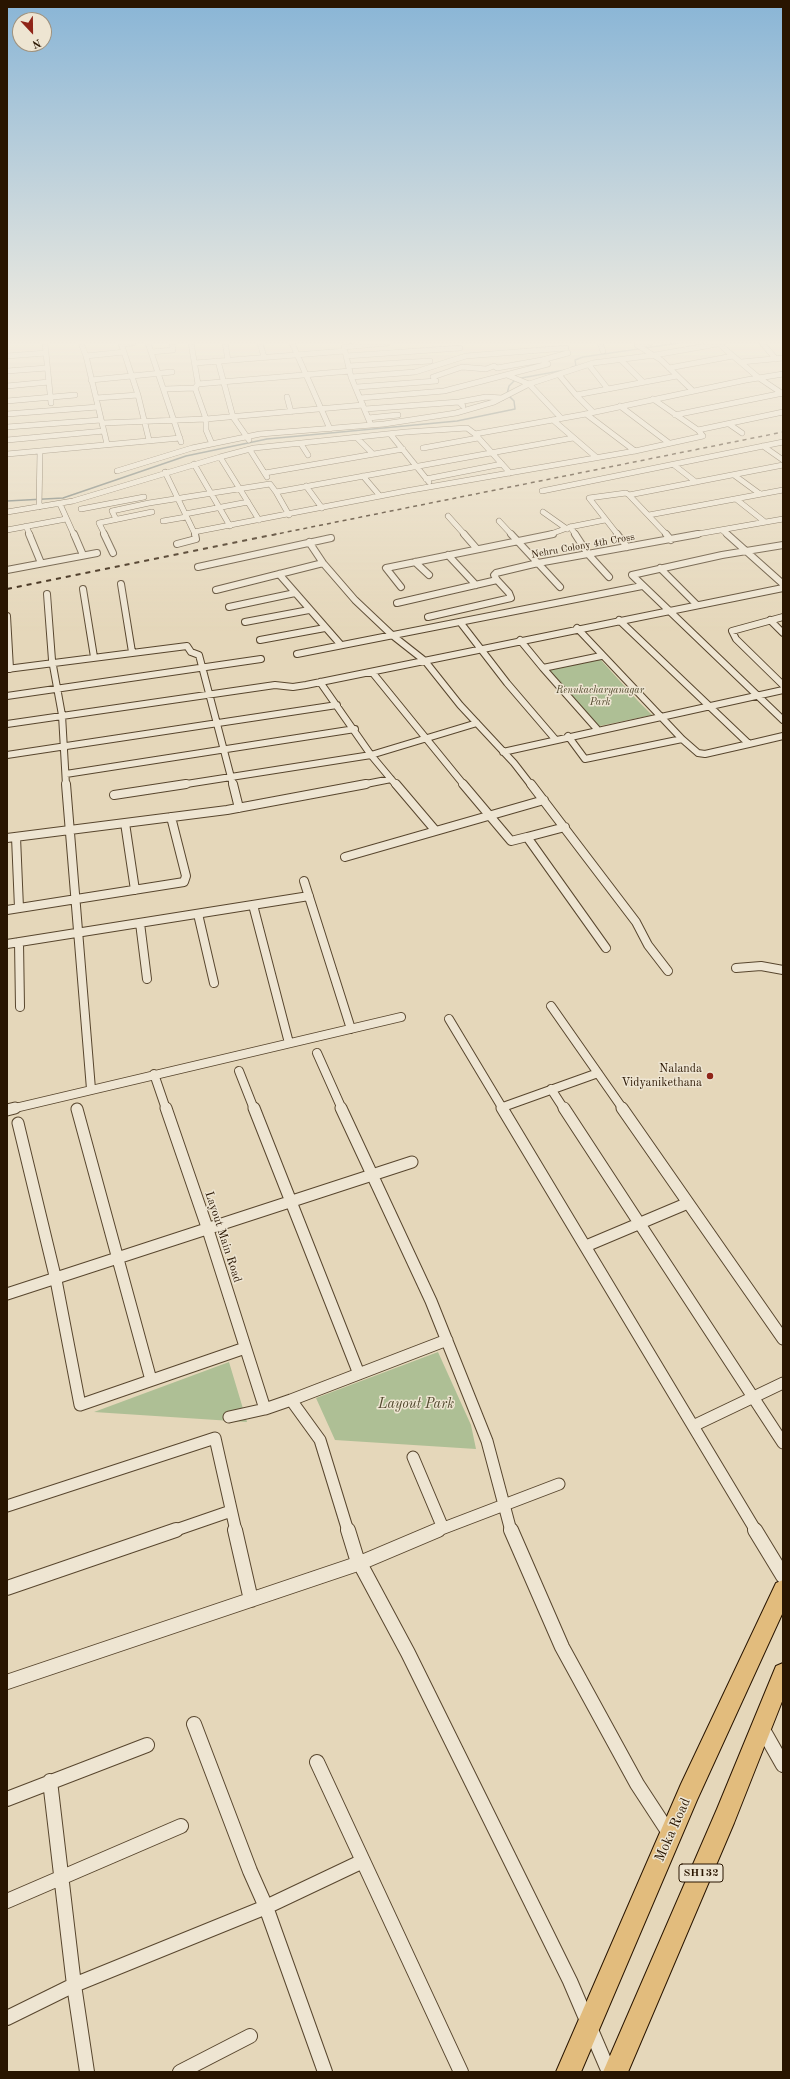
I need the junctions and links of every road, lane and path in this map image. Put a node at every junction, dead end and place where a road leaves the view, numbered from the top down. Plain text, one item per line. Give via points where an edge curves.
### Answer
1 (106, 440) edge
2 (149, 440) edge
3 (181, 440) edge
4 (210, 440) edge
5 (247, 440) edge
6 (261, 440) edge
7 (338, 440) edge
8 (359, 440) edge
9 (396, 440) edge
10 (458, 440) edge
11 (479, 440) edge
12 (562, 440) edge
13 (575, 440) edge
14 (620, 440) edge
15 (665, 440) edge
16 (683, 440) edge
17 (783, 442) edge
18 (669, 443) junction
19 (107, 444) junction
20 (212, 444) junction
21 (250, 444) junction
22 (301, 444) junction
23 (763, 446) junction
24 (423, 448) dead end
25 (403, 449) junction
26 (40, 451) junction
27 (184, 451) junction
28 (635, 451) junction
29 (490, 453) junction
30 (7, 454) edge
31 (373, 454) junction
32 (308, 455) dead end
33 (220, 457) junction
34 (596, 457) junction
35 (783, 460) edge
36 (194, 464) junction
37 (502, 464) junction
38 (674, 465) junction
39 (783, 465) edge
40 (416, 466) junction
41 (117, 471) dead end
42 (165, 472) junction
43 (265, 473) junction
44 (510, 473) junction
45 (734, 475) junction
46 (363, 476) junction
47 (426, 479) junction
48 (609, 479) junction
49 (696, 482) junction
50 (614, 483) dead end
51 (270, 484) junction
52 (306, 486) junction
53 (432, 487) junction
54 (620, 488) dead end
55 (240, 489) junction
56 (783, 490) edge
57 (542, 491) dead end
58 (276, 492) junction
59 (211, 494) junction
60 (628, 494) junction
61 (760, 494) junction
62 (380, 496) junction
63 (104, 497) dead end
64 (179, 498) junction
65 (736, 499) junction
66 (248, 502) junction
67 (108, 503) junction
68 (60, 504) junction
69 (149, 504) junction
70 (39, 505) junction
71 (218, 507) junction
72 (322, 508) junction
73 (81, 509) dead end
74 (112, 511) junction
75 (7, 512) edge
76 (152, 512) junction
77 (543, 512) dead end
78 (186, 515) junction
79 (288, 515) junction
80 (649, 515) junction
81 (448, 516) dead end
82 (155, 518) dead end
83 (66, 519) junction
84 (116, 519) junction
85 (783, 519) edge
86 (259, 520) junction
87 (605, 520) junction
88 (162, 521) dead end
89 (499, 521) dead end
90 (765, 522) junction
91 (26, 526) junction
92 (230, 526) junction
93 (569, 528) junction
94 (7, 530) edge
95 (722, 530) junction
96 (194, 532) junction
97 (331, 538) dead end
98 (671, 540) junction
99 (518, 541) junction
100 (309, 542) junction
101 (177, 544) dead end
102 (783, 545) edge
103 (627, 547) junction
104 (477, 549) junction
105 (745, 551) junction
106 (97, 553) dead end
107 (113, 553) dead end
108 (588, 554) junction
109 (83, 555) junction
110 (448, 555) junction
111 (415, 562) junction
112 (42, 563) junction
113 (323, 563) junction
114 (538, 563) junction
115 (198, 567) dead end
116 (660, 568) junction
117 (7, 570) edge
118 (279, 574) junction
119 (429, 575) dead end
120 (609, 578) dead end
121 (497, 580) junction
122 (121, 584) dead end
123 (783, 584) edge
124 (476, 585) junction
125 (560, 586) dead end
126 (642, 586) junction
127 (401, 587) dead end
128 (783, 588) edge
129 (83, 589) dead end
130 (216, 590) dead end
131 (295, 593) junction
132 (47, 594) dead end
133 (397, 603) dead end
134 (697, 604) junction
135 (229, 607) dead end
136 (310, 610) junction
137 (667, 610) junction
138 (7, 616) edge
139 (428, 617) dead end
140 (783, 617) edge
141 (619, 620) junction
142 (770, 620) junction
143 (245, 622) dead end
144 (460, 622) junction
145 (325, 628) junction
146 (576, 628) junction
147 (783, 633) edge
148 (392, 635) junction
149 (260, 640) dead end
150 (520, 640) junction
151 (340, 645) junction
152 (480, 648) junction
153 (132, 652) junction
154 (297, 654) dead end
155 (601, 656) junction
156 (94, 657) junction
157 (261, 659) dead end
158 (425, 661) junction
159 (53, 663) junction
160 (202, 668) junction
161 (543, 668) junction
162 (9, 669) edge
163 (372, 672) junction
164 (320, 682) junction
165 (783, 685) edge
166 (58, 688) junction
167 (783, 690) edge
168 (209, 694) junction
169 (7, 696) edge
170 (757, 696) junction
171 (337, 705) junction
172 (710, 707) junction
173 (62, 715) junction
174 (659, 716) junction
175 (783, 720) edge
176 (477, 723) junction
177 (7, 724) edge
178 (216, 724) junction
179 (355, 729) junction
180 (597, 730) junction
181 (568, 736) junction
182 (783, 736) edge
183 (427, 738) junction
184 (555, 739) junction
185 (682, 739) junction
186 (749, 744) junction
187 (64, 746) junction
188 (223, 750) junction
189 (503, 752) junction
190 (7, 755) edge
191 (371, 755) junction
192 (66, 774) junction
193 (230, 777) junction
194 (391, 779) junction
195 (114, 795) dead end
196 (544, 800) junction
197 (239, 808) junction
198 (488, 815) junction
199 (171, 817) junction
200 (125, 822) junction
201 (565, 827) junction
202 (69, 829) junction
203 (435, 830) junction
204 (16, 837) junction
205 (527, 837) junction
206 (7, 838) edge
207 (345, 856) dead end
208 (304, 881) dead end
209 (135, 890) junction
210 (309, 896) junction
211 (75, 900) junction
212 (253, 905) junction
213 (19, 908) junction
214 (7, 910) edge
215 (198, 914) junction
216 (140, 923) junction
217 (78, 933) junction
218 (18, 942) junction
219 (7, 944) edge
220 (606, 948) dead end
221 (736, 968) dead end
222 (783, 970) edge
223 (668, 971) dead end
224 (147, 979) dead end
225 (214, 983) dead end
226 (551, 1006) dead end
227 (20, 1007) dead end
228 (401, 1017) dead end
229 (449, 1019) dead end
230 (351, 1028) junction
231 (289, 1043) junction
232 (317, 1053) dead end
233 (239, 1071) dead end
234 (598, 1073) junction
235 (154, 1074) junction
236 (91, 1088) junction
237 (551, 1090) junction
238 (503, 1108) junction
239 (77, 1109) dead end
240 (7, 1110) edge
241 (18, 1123) dead end
242 (412, 1162) dead end
243 (371, 1175) junction
244 (290, 1202) junction
245 (688, 1203) junction
246 (640, 1224) junction
247 (208, 1230) junction
248 (586, 1246) junction
249 (118, 1259) junction
250 (56, 1280) junction
251 (7, 1294) edge
252 (447, 1340) junction
253 (783, 1340) edge
254 (245, 1348) junction
255 (359, 1374) junction
256 (151, 1380) junction
257 (783, 1383) edge
258 (753, 1397) junction
259 (291, 1400) junction
260 (265, 1409) junction
261 (229, 1417) dead end
262 (694, 1426) junction
263 (783, 1443) edge
264 (413, 1457) dead end
265 (560, 1484) dead end
266 (7, 1506) edge
267 (504, 1506) junction
268 (231, 1511) junction
269 (443, 1528) junction
270 (360, 1563) junction
271 (783, 1576) edge
272 (7, 1588) edge
273 (783, 1590) edge
274 (251, 1600) junction
275 (783, 1673) edge
276 (7, 1682) edge
277 (194, 1724) dead end
278 (762, 1727) junction
279 (147, 1745) dead end
280 (316, 1762) dead end
281 (783, 1765) edge
282 (50, 1781) junction
283 (7, 1799) edge
284 (181, 1826) dead end
285 (670, 1834) junction
286 (363, 1861) junction
287 (62, 1877) junction
288 (7, 1901) edge
289 (266, 1907) junction
290 (74, 1985) junction
291 (7, 2018) edge
292 (589, 2026) junction
293 (250, 2036) dead end
294 (87, 2072) edge
295 (180, 2072) edge
296 (325, 2072) edge
297 (461, 2072) edge
298 (568, 2072) edge
299 (609, 2072) edge
300 (615, 2072) edge

1 - 19 street
2 - 19 street
3 - 27 street
4 - 20 street
5 - 21 street
6 - 21 street
7 - 22 street
8 - 31 street
9 - 25 street
10 - 24 street
11 - 29 street
12 - 29 street
13 - 34 street
14 - 28 street
15 - 18 street
16 - 18 street
17 - 23 street
18 - 28 street
19 - 26 street
20 - 21 street
20 - 27 street
21 - 22 street
21 - 33 street
21 - 43 street
22 - 32 street
23 - 35 street
23 - 38 street
25 - 31 street
25 - 40 street
26 - 30 street
26 - 70 street
27 - 41 street
28 - 34 street
29 - 37 street
29 - 40 street
31 - 43 street
33 - 36 street
33 - 55 street
34 - 44 street
36 - 42 street
36 - 59 street
37 - 44 street
37 - 47 street
38 - 48 street
38 - 49 street
39 - 45 street
40 - 46 street
40 - 47 street
42 - 64 street
42 - 68 street
43 - 51 street
44 - 53 street
45 - 49 street
45 - 61 street
46 - 52 street
46 - 62 street
47 - 53 street
48 - 50 street
48 - 57 street
49 - 60 street
51 - 55 street
51 - 58 street
52 - 58 street
52 - 72 street
53 - 62 street
54 - 60 street
55 - 59 street
55 - 66 street
56 - 61 street
58 - 79 street
59 - 64 street
59 - 71 street
60 - 80 street
60 - 87 street via 591,497 589,500
61 - 65 street
62 - 72 street
63 - 67 street
64 - 69 street
64 - 78 street
65 - 80 street
65 - 90 street
66 - 71 street
66 - 86 street
67 - 69 street via 143,494
67 - 73 street
67 - 74 street
68 - 70 street
68 - 83 street
69 - 74 street
69 - 76 street
70 - 75 street
71 - 78 street
71 - 92 street
72 - 79 street
74 - 84 street
76 - 82 street
76 - 84 street
77 - 93 street
78 - 88 street
78 - 96 street
79 - 86 street
80 - 98 street
81 - 104 street
83 - 91 street
83 - 109 street
84 - 107 street via 99,523
85 - 90 street, Nehru Colony 4th Cross
86 - 92 street
87 - 93 street
87 - 103 street
89 - 99 street
90 - 95 street, Nehru Colony 4th Cross
91 - 94 street
91 - 112 street
92 - 96 street
93 - 99 street via 556,534
93 - 108 street
95 - 98 street, Nehru Colony 4th Cross
95 - 105 street
96 - 101 street via 196,539
97 - 100 street
98 - 103 street, Nehru Colony 4th Cross
99 - 104 street
99 - 114 street
100 - 113 street
100 - 115 street
102 - 105 street
103 - 108 street, Nehru Colony 4th Cross
104 - 110 street
105 - 116 street
105 - 123 street
106 - 109 street
108 - 114 street, Nehru Colony 4th Cross
108 - 120 street
109 - 112 street
110 - 111 street
110 - 124 street
111 - 119 street
111 - 127 street via 386,568
112 - 117 street
113 - 118 street
113 - 148 street via 355,600
114 - 121 street, Nehru Colony 4th Cross via 496,573 494,574
114 - 125 street
116 - 126 street via 632,575
116 - 134 street
118 - 130 street
118 - 131 street
121 - 124 street
121 - 139 street via 511,598
122 - 153 street
124 - 133 street
126 - 137 street
126 - 144 street
128 - 134 street
129 - 156 street
131 - 135 street
131 - 136 street
132 - 159 street
134 - 137 street
136 - 143 street
136 - 145 street
137 - 141 street
137 - 170 street
138 - 162 street
140 - 142 street
141 - 146 street
141 - 172 street
142 - 147 street
142 - 165 street via 732,631 736,639
144 - 148 street
144 - 152 street
145 - 149 street
145 - 151 street
146 - 150 street
146 - 155 street
148 - 151 street
148 - 158 street
150 - 152 street
150 - 161 street
151 - 154 street
152 - 158 street
152 - 184 street
153 - 156 street
153 - 160 street via 184,645 199,656
155 - 161 street
155 - 174 street
156 - 159 street
157 - 160 street
158 - 163 street
158 - 176 street
159 - 162 street
159 - 166 street
160 - 166 street
160 - 168 street
161 - 180 street
163 - 164 street
163 - 183 street
164 - 168 street via 293,687 275,685
164 - 171 street
166 - 169 street
166 - 173 street
167 - 170 street
168 - 173 street
168 - 178 street
170 - 172 street
170 - 175 street
171 - 178 street
171 - 179 street
172 - 174 street
172 - 186 street
173 - 177 street
173 - 187 street
174 - 180 street
174 - 185 street
176 - 183 street
176 - 189 street
178 - 187 street
178 - 188 street
179 - 188 street
179 - 191 street
180 - 181 street
181 - 184 street
181 - 185 street via 585,759
182 - 186 street
183 - 191 street
183 - 198 street
184 - 189 street
185 - 186 street via 693,751 705,754
187 - 190 street
187 - 192 street
188 - 192 street
188 - 193 street
189 - 196 street
191 - 193 street
191 - 194 street
192 - 202 street
193 - 195 street
193 - 197 street
194 - 197 street
194 - 203 street
196 - 198 street
196 - 201 street
197 - 199 street
198 - 203 street
198 - 205 street via 511,841
199 - 200 street
199 - 209 street via 186,879 179,883
200 - 202 street
200 - 209 street
201 - 205 street
201 - 223 street via 636,922 648,945
202 - 204 street
202 - 211 street
203 - 207 street
204 - 206 street
204 - 213 street
205 - 220 street
208 - 210 street
209 - 211 street
210 - 212 street
210 - 230 street
211 - 213 street
211 - 217 street
212 - 215 street
212 - 231 street
213 - 214 street
215 - 216 street
215 - 225 street
216 - 217 street
216 - 224 street
217 - 218 street
217 - 236 street
218 - 219 street
218 - 227 street
221 - 222 street via 761,966
226 - 234 street
228 - 230 street
229 - 238 street
230 - 231 street
231 - 235 street
232 - 243 street
233 - 244 street
234 - 237 street
234 - 245 street
235 - 236 street
235 - 247 street, Layout Main Road
236 - 240 street
237 - 238 street
237 - 246 street
238 - 248 street
239 - 249 street
241 - 250 street
242 - 243 street
243 - 244 street
243 - 252 street
244 - 247 street
244 - 255 street
245 - 246 street
245 - 253 street
246 - 248 street
246 - 258 street
247 - 249 street
247 - 254 street, Layout Main Road
248 - 262 street
249 - 250 street
249 - 256 street
250 - 251 street
250 - 256 street via 80,1404
252 - 255 street
252 - 267 street via 487,1441
254 - 256 street
254 - 260 street, Layout Main Road
255 - 259 street
257 - 258 street
258 - 262 street
258 - 263 street
259 - 260 street
259 - 270 street via 320,1440
260 - 261 street
262 - 271 street
264 - 269 street
265 - 267 street
266 - 268 street via 215,1438
267 - 269 street
267 - 285 street via 508,1523 562,1647 637,1784
268 - 272 street
268 - 274 street
269 - 270 street
270 - 274 street
270 - 292 street via 490,1816 570,1981
273 - 285 main road, Moka Road
274 - 276 street
275 - 278 main road, SH132
277 - 289 street via 250,1872
278 - 281 street
278 - 300 main road, SH132
279 - 282 street
280 - 286 street
282 - 283 street
282 - 287 street
284 - 287 street
285 - 292 main road, Moka Road
286 - 289 street
286 - 297 street
287 - 288 street
287 - 290 street
289 - 290 street
289 - 296 street
290 - 291 street
290 - 294 street
292 - 298 main road, Moka Road
292 - 299 street
293 - 295 street

